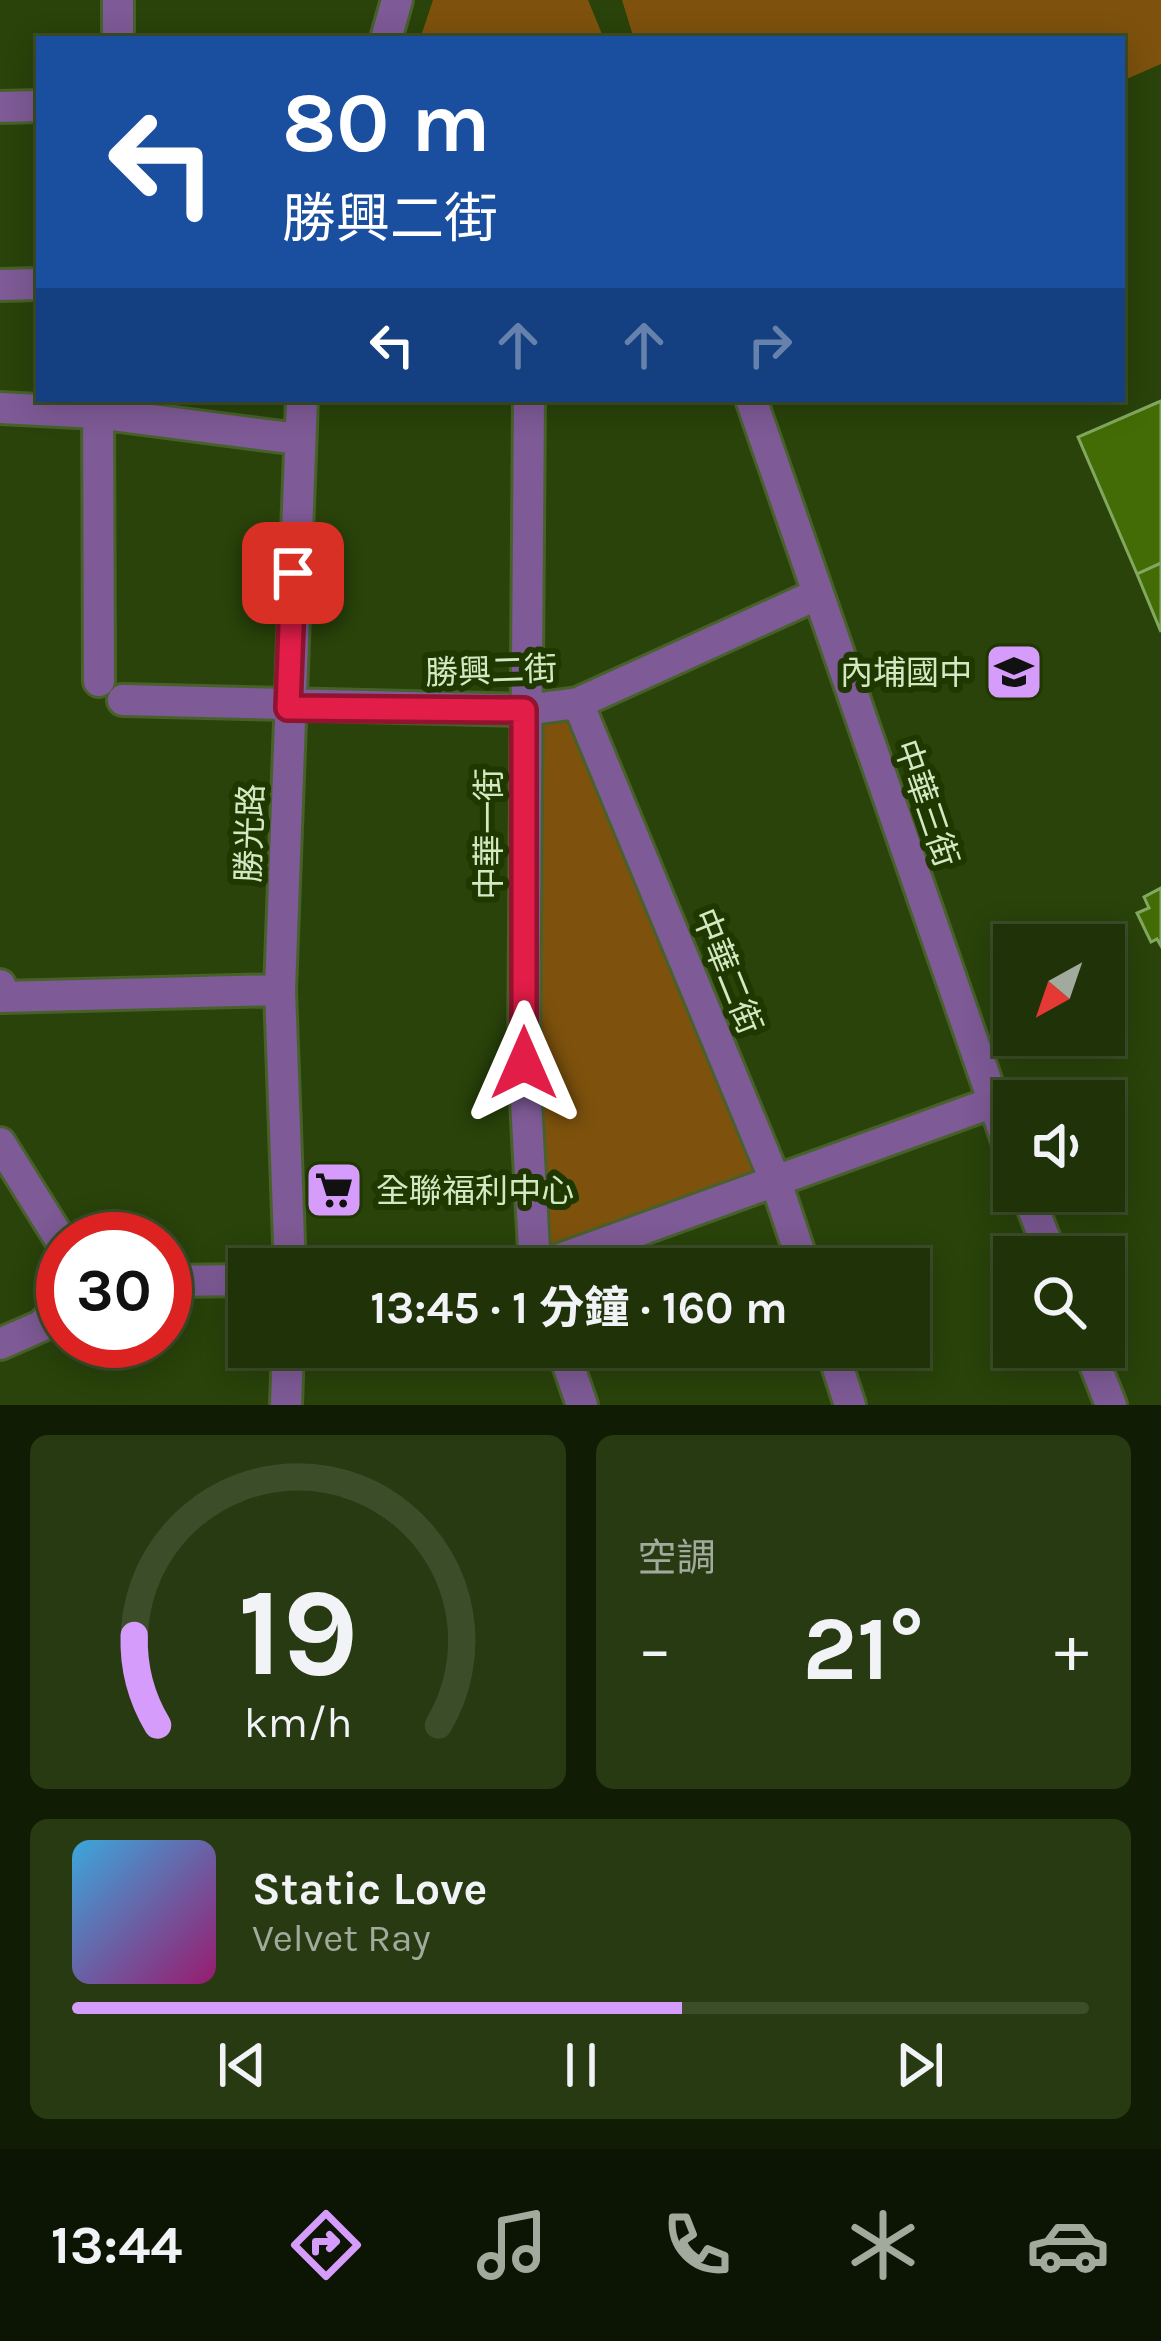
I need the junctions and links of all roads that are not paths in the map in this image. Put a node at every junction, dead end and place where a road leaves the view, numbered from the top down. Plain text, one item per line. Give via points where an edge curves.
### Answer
1 (118, 0) edge
2 (398, 0) edge
3 (118, 36) edge
4 (387, 36) edge
5 (0, 106) edge
6 (36, 106) edge
7 (36, 284) edge
8 (0, 285) edge
9 (302, 402) edge
10 (529, 402) edge
11 (752, 402) edge
12 (98, 406) edge
13 (0, 408) edge
14 (298, 439) junction
15 (818, 594) junction
16 (578, 703) junction
17 (288, 708) junction
18 (524, 710) junction
19 (0, 985) edge
20 (280, 990) junction
21 (991, 1103) junction
22 (993, 1108) edge
23 (0, 1143) edge
24 (777, 1185) junction
25 (43, 1212) edge
26 (289, 1248) edge
27 (534, 1248) edge
28 (596, 1248) edge
29 (798, 1248) edge
30 (228, 1280) edge
31 (192, 1281) edge
32 (36, 1328) edge
33 (0, 1345) edge
34 (287, 1368) edge
35 (569, 1368) edge
36 (838, 1368) edge
37 (1096, 1368) edge
38 (286, 1405) edge
39 (582, 1405) edge
40 (850, 1405) edge
41 (1111, 1405) edge

1 - 3 street
2 - 4 street
5 - 6 street
7 - 8 street
9 - 14 street, 勝光路
10 - 18 street, 中華一街
11 - 15 street, 中華三街
12 - 13 street
12 - 14 street
12 - 17 street, 勝興二街 via 111,691
14 - 17 street, 勝光路
15 - 16 street, 勝興二街
15 - 21 street, 中華三街
16 - 18 street, 勝興二街
16 - 24 street, 中華二街
17 - 18 street, 勝興二街
17 - 20 street, 勝光路
18 - 27 street, 中華一街 via 524,1063
19 - 20 street via 2,997
20 - 26 street, 勝光路
21 - 22 street, 中華三街
21 - 24 street
23 - 25 street
24 - 28 street
24 - 29 street, 中華二街
30 - 31 street
32 - 33 street
34 - 38 street
35 - 39 street
36 - 40 street
37 - 41 street

